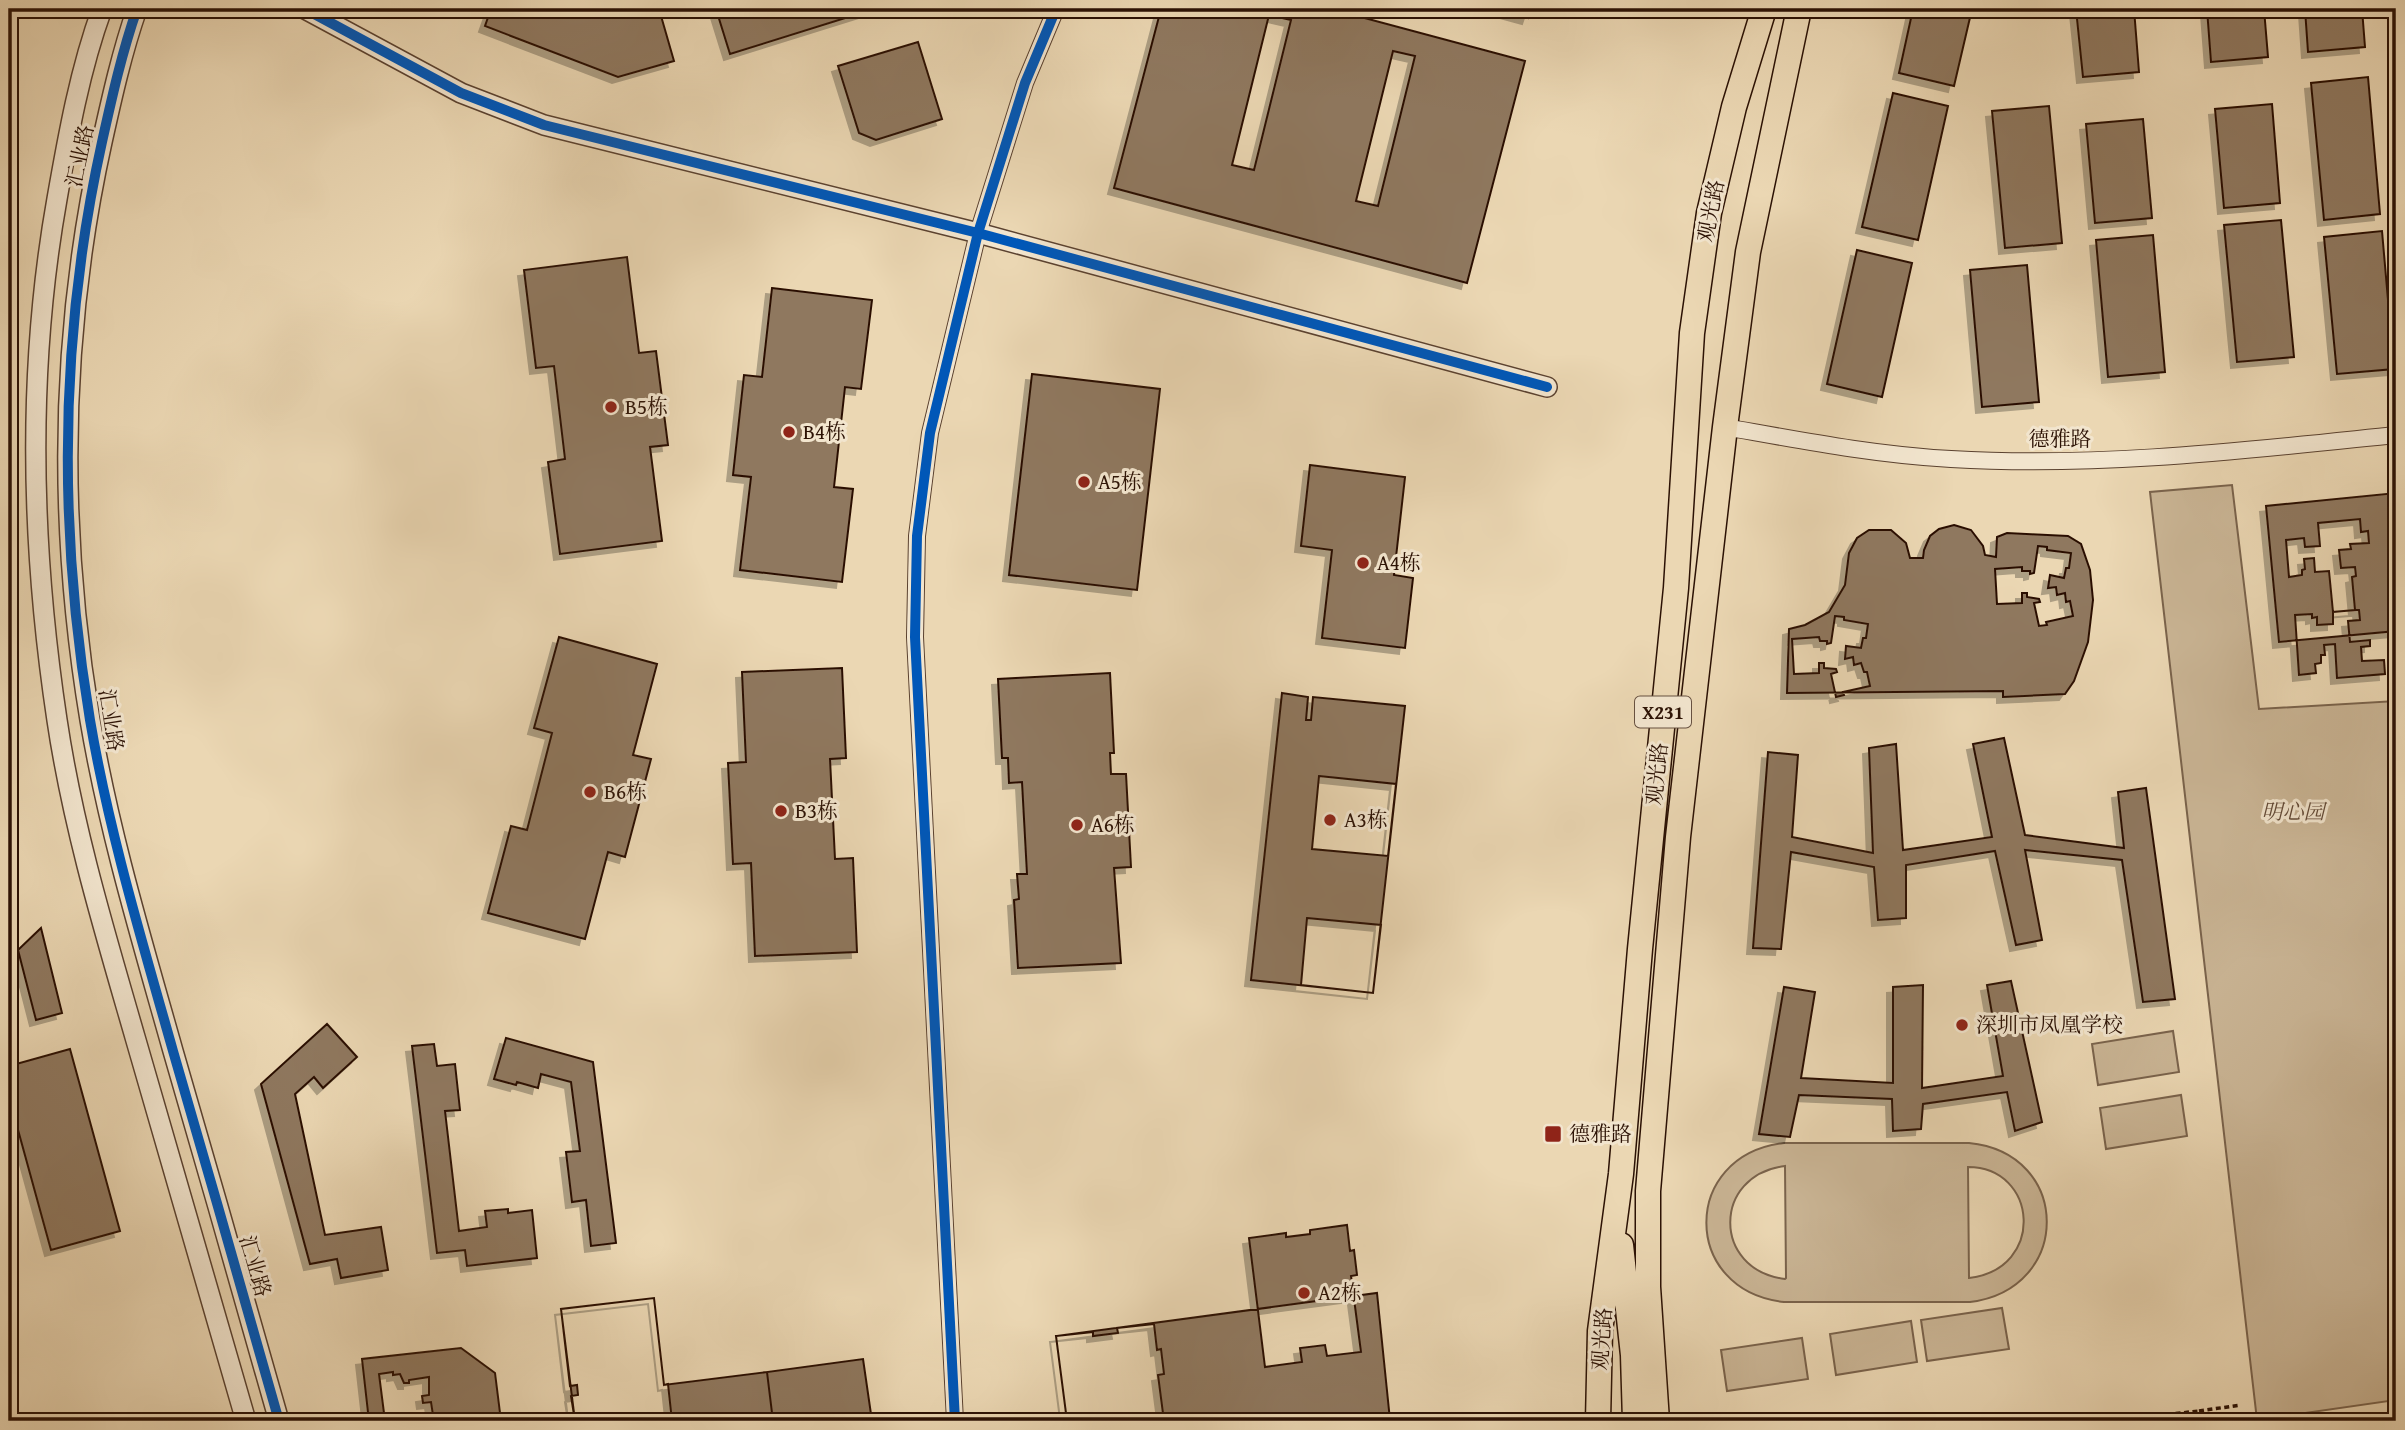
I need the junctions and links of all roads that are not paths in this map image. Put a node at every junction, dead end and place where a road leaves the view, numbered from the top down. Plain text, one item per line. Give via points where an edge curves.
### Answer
1 (102, 9) edge
2 (137, 9) edge
3 (305, 9) edge
4 (1056, 9) edge
5 (1764, 9) edge
6 (1799, 9) edge
7 (978, 233) junction
8 (1547, 387) dead end
9 (1725, 428) junction
10 (2396, 435) edge
11 (1616, 1209) junction
12 (246, 1421) edge
13 (279, 1421) edge
14 (955, 1421) edge
15 (1598, 1421) edge
16 (1635, 1421) edge
17 (1657, 1421) edge

1 - 12 street, 汇业路 via 62,169 38,340 36,528 44,615 57,723 79,834
2 - 13 street, 汇业路 via 94,176 71,343 68,449 76,612 111,827
3 - 7 street via 461,93 544,125
4 - 7 street via 1025,83
5 - 11 main road, 观光路 / X231 via 1709,213 1692,333 1676,588
6 - 9 main road, 观光路 / X231 via 1748,252
7 - 8 street
7 - 14 street via 930,433 917,536 915,637
9 - 10 street, 德雅路 via 1964,460 2100,460
9 - 17 main road, 观光路 / X231 via 1678,836 1648,1191 1648,1287
11 - 15 main road, 观光路 / X231 via 1600,1331
11 - 16 main road via 1633,1355

